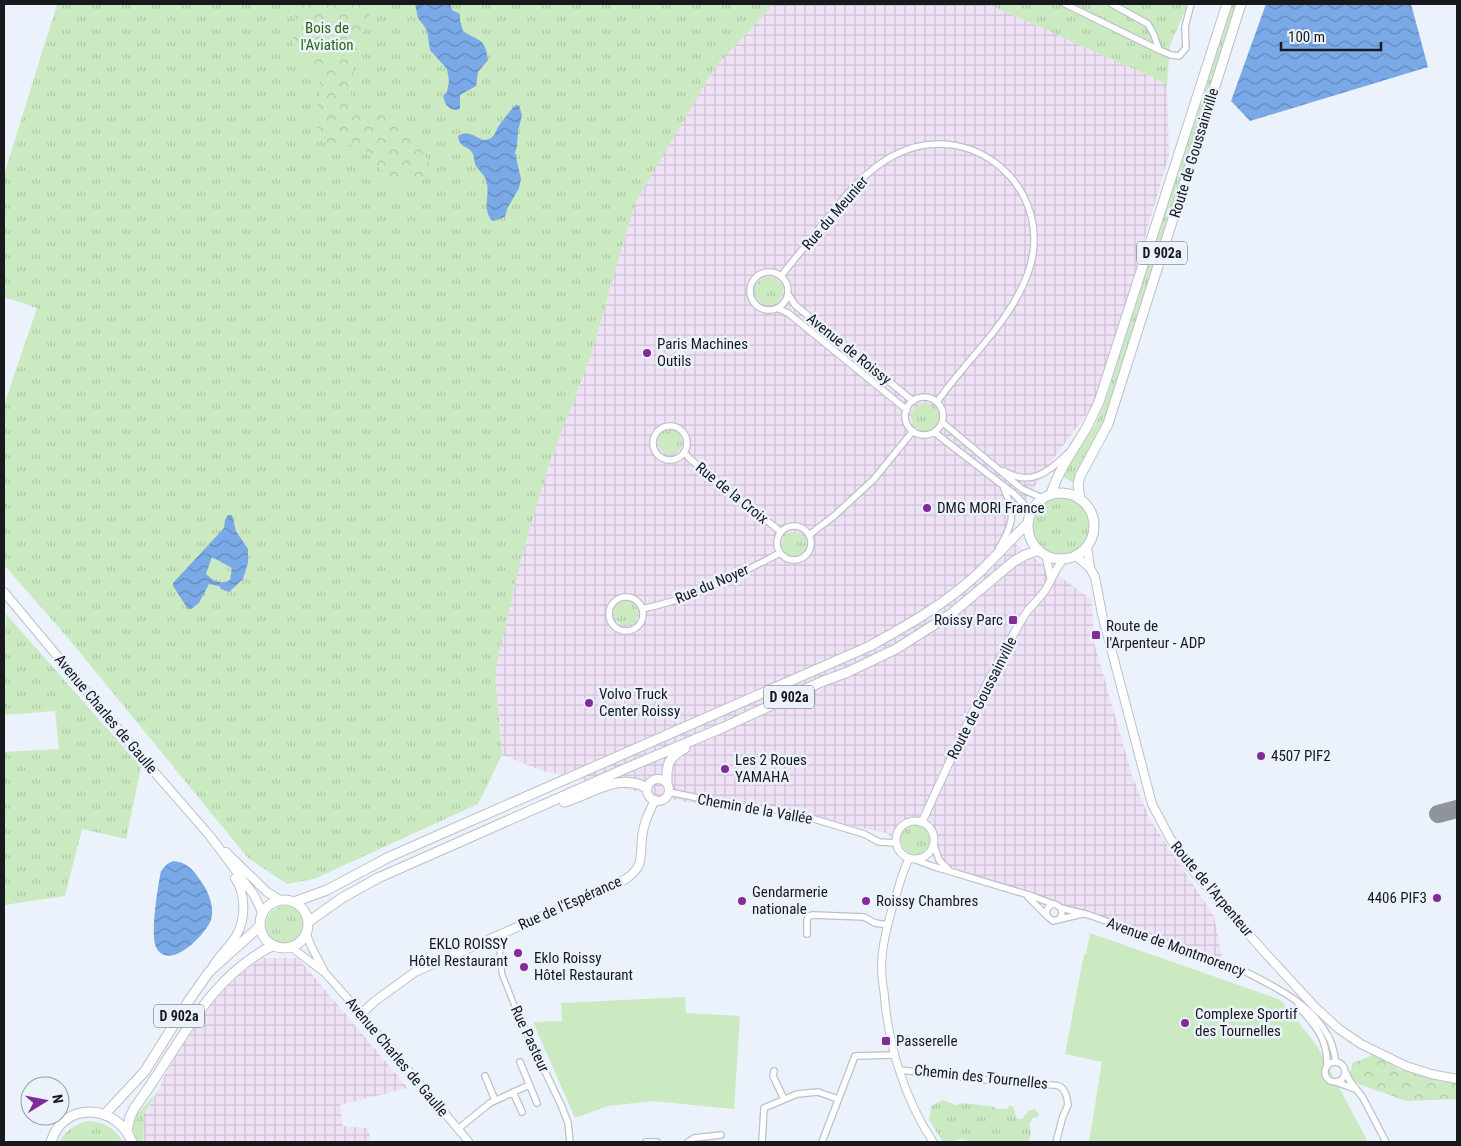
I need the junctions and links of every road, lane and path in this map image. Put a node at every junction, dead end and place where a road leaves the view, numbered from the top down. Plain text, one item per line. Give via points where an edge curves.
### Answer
1 (1066, 4) edge
2 (1112, 4) edge
3 (1191, 4) edge
4 (1227, 4) edge
5 (1241, 4) edge
6 (1159, 50) junction
7 (781, 276) junction
8 (788, 294) junction
9 (777, 308) junction
10 (913, 401) junction
11 (937, 402) junction
12 (907, 410) junction
13 (942, 422) junction
14 (913, 431) junction
15 (934, 432) junction
16 (1071, 450) junction
17 (684, 452) junction
18 (991, 464) junction
19 (1004, 487) junction
20 (1051, 494) junction
21 (1042, 498) junction
22 (1080, 498) junction
23 (1029, 519) junction
24 (781, 532) junction
25 (809, 535) junction
26 (1087, 547) junction
27 (780, 553) junction
28 (1042, 553) junction
29 (1076, 556) junction
30 (992, 560) junction
31 (1063, 560) junction
32 (1090, 568) junction
33 (1051, 580) junction
34 (4, 592) edge
35 (642, 609) junction
36 (722, 728) junction
37 (667, 782) junction
38 (647, 788) junction
39 (669, 792) junction
40 (655, 800) junction
41 (535, 810) junction
42 (922, 822) junction
43 (210, 836) junction
44 (896, 843) junction
45 (934, 845) junction
46 (912, 859) junction
47 (950, 871) junction
48 (1027, 895) junction
49 (280, 900) junction
50 (294, 902) junction
51 (1053, 904) junction
52 (1061, 908) junction
53 (262, 914) junction
54 (1084, 914) junction
55 (1048, 917) junction
56 (1059, 920) junction
57 (308, 922) junction
58 (888, 925) junction
59 (260, 926) junction
60 (306, 933) junction
61 (498, 934) junction
62 (807, 934) dead end
63 (274, 946) junction
64 (291, 947) junction
65 (210, 972) junction
66 (325, 973) junction
67 (1268, 984) junction
68 (361, 1014) junction
69 (519, 1017) joint
70 (895, 1055) junction
71 (520, 1062) dead end
72 (1336, 1062) junction
73 (1327, 1066) junction
74 (900, 1070) junction
75 (774, 1071) dead end
76 (1345, 1071) junction
77 (485, 1076) dead end
78 (1457, 1079) edge
79 (1334, 1081) junction
80 (530, 1085) junction
81 (1357, 1090) junction
82 (513, 1092) junction
83 (784, 1099) junction
84 (838, 1099) junction
85 (495, 1100) junction
86 (537, 1102) dead end
87 (522, 1112) dead end
88 (105, 1114) junction
89 (458, 1129) junction
90 (127, 1131) junction
91 (721, 1135) dead end
92 (51, 1142) edge
93 (132, 1142) edge
94 (469, 1142) edge
95 (570, 1142) edge
96 (646, 1142) edge
97 (657, 1142) edge
98 (688, 1142) edge
99 (762, 1142) edge
100 (822, 1142) edge
101 (933, 1142) edge
102 (1056, 1142) edge
103 (1386, 1142) edge

1 - 6 street
2 - 6 street via 1148,24
3 - 6 street via 1185,27 1186,48 1179,56
4 - 16 main road, Route de Goussainville / D 902a via 1099,402
5 - 22 main road, Route de Goussainville / D 902a via 1108,424 1080,476
7 - 8 street
7 - 9 street via 772,272 761,273 750,286 751,298 759,308
7 - 11 street, Rue du Meunier via 854,187 890,157 910,148 948,144 977,152 996,163 1014,180 1029,208 1034,230 1033,258 1024,284 1007,314
8 - 9 street
8 - 10 street, Avenue de Roissy via 795,305
9 - 12 street, Avenue de Roissy via 788,313
10 - 11 street via 922,397
10 - 12 street
11 - 13 street via 943,411
12 - 14 street via 906,421
13 - 15 street
13 - 18 street
14 - 15 street via 923,434
14 - 25 street via 874,479
15 - 19 street
16 - 18 street via 1051,469 1025,478 1011,476
16 - 20 main road, Route de Goussainville / D 902a
17 - 17 street via 686,442 679,429 668,426 657,432 653,444 660,456 670,460
17 - 24 street, Rue de la Croix
18 - 21 street via 1022,489
19 - 23 street via 1023,503
19 - 30 street via 1010,500 1012,519
20 - 21 main road
20 - 22 main road via 1067,493
21 - 23 main road via 1032,509
22 - 26 main road via 1090,509 1095,523
23 - 28 main road via 1032,542
23 - 30 main road, D 902a
24 - 25 street via 796,526
24 - 27 street via 777,542
25 - 27 street via 810,550 803,558 788,560
26 - 29 main road
26 - 32 main road, Route de l'Arpenteur
27 - 35 street, Rue du Noyer via 711,586
28 - 31 main road
28 - 33 street
28 - 36 main road, D 902a via 1025,554 951,614 896,649
29 - 31 main road
29 - 32 main road
30 - 50 main road, D 902a via 940,605 870,646 389,857 327,890
31 - 33 street, Route de Goussainville
32 - 78 main road, Route de l'Arpenteur via 1095,577 1152,804 1187,864 1267,955 1339,1029 1399,1063
33 - 42 street, Route de Goussainville via 1023,618 982,693
34 - 43 main road, Avenue Charles de Gaulle
35 - 35 street via 635,600 624,597 610,606 609,617 619,629 630,630 639,624
36 - 37 main road via 678,752 669,762
36 - 41 main road, D 902a
37 - 38 main road via 661,778 653,780
37 - 39 main road
38 - 40 main road
38 - 41 main road via 616,782
39 - 40 main road via 665,798
39 - 44 street, Chemin de la Vallée via 804,816 864,834 879,842
40 - 61 main road, Rue de l'Espérance via 647,815 640,865 634,873
41 - 57 main road, D 902a via 378,878
42 - 44 street via 903,825 896,836
42 - 45 street via 932,831
43 - 49 main road, Avenue Charles de Gaulle via 266,892
43 - 53 main road, Avenue Charles de Gaulle via 254,896
43 - 65 main road via 240,884 243,907 237,935
44 - 46 street via 900,853
45 - 46 street via 928,855
45 - 47 street via 939,860
46 - 47 street
46 - 58 street via 904,868
47 - 48 street
48 - 51 street
48 - 55 street
49 - 50 main road
49 - 53 main road
50 - 57 main road via 304,911
51 - 52 street
51 - 55 street via 1046,910
52 - 54 street, Avenue de Montmorency
52 - 56 street
53 - 59 main road
54 - 56 street
54 - 67 street, Avenue de Montmorency via 1246,972
55 - 56 street
57 - 60 main road
58 - 62 street via 864,917 813,915 807,920
58 - 70 street via 882,951 882,972 886,1021
59 - 63 main road via 264,937
59 - 65 main road, D 902a
60 - 64 main road
60 - 66 street, Avenue Charles de Gaulle
61 - 68 main road, Rue de l'Espérance via 415,972
61 - 69 street, Rue Pasteur via 502,974
63 - 64 main road
63 - 90 main road, D 902a via 245,962 226,978 202,1007 135,1107
64 - 66 street, Avenue Charles de Gaulle
65 - 88 main road, D 902a via 145,1071
66 - 68 street, Avenue Charles de Gaulle
67 - 72 street, Avenue de Montmorency via 1299,1002 1317,1021 1328,1035
67 - 73 street, Avenue de Montmorency via 1297,1006 1312,1023 1325,1046
68 - 89 street, Avenue Charles de Gaulle
69 - 95 street, Rue Pasteur via 562,1107
70 - 74 street
70 - 84 street via 855,1056
71 - 80 street
72 - 73 street
72 - 76 street
73 - 79 street via 1326,1075
74 - 101 street via 906,1091
74 - 102 street, Chemin des Tournelles via 1040,1086 1058,1085 1064,1090 1068,1104
75 - 83 street via 772,1076
76 - 79 street via 1342,1078
76 - 81 street
77 - 85 street
79 - 81 street
80 - 82 street
80 - 86 street
81 - 103 street
82 - 85 street
82 - 87 street
83 - 84 street via 818,1092
83 - 99 street via 764,1108
84 - 100 street
85 - 89 street
88 - 90 main road
88 - 92 main road via 81,1113 69,1119
89 - 94 street, Avenue Charles de Gaulle
90 - 93 main road
91 - 98 street via 694,1138
96 - 97 street

